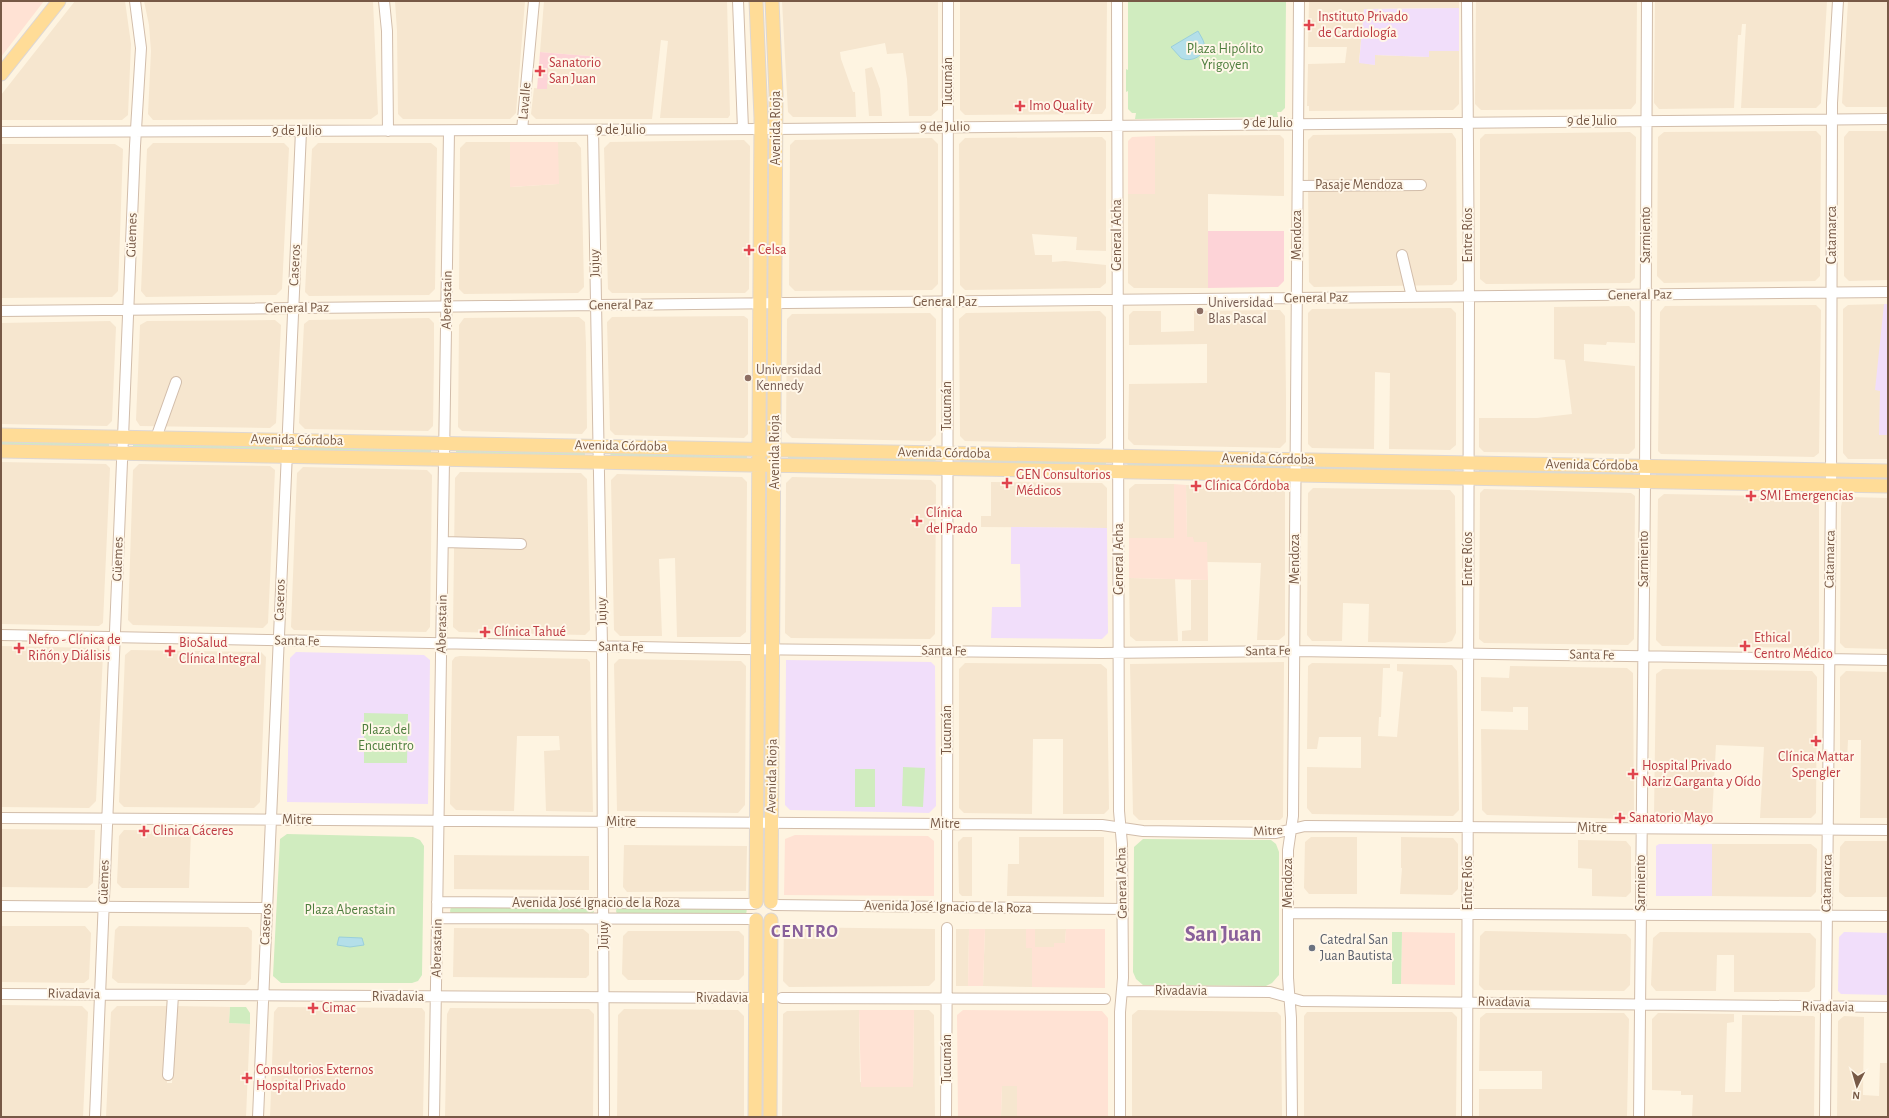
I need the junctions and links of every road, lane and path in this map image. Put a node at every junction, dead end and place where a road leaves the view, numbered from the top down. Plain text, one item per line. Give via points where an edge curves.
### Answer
1 (59, 1) edge
2 (135, 1) edge
3 (384, 1) edge
4 (534, 1) edge
5 (738, 1) edge
6 (756, 1) edge
7 (948, 1) edge
8 (1117, 1) edge
9 (1298, 1) edge
10 (1467, 1) edge
11 (1647, 1) edge
12 (1838, 1) edge
13 (771, 3) edge
14 (1, 74) edge
15 (759, 75) junction
16 (1832, 119) junction
17 (1888, 119) edge
18 (1646, 121) junction
19 (1468, 122) junction
20 (1298, 123) junction
21 (1117, 124) junction
22 (948, 127) junction
23 (743, 129) junction
24 (760, 129) junction
25 (776, 129) junction
26 (522, 130) junction
27 (593, 130) junction
28 (301, 131) junction
29 (388, 131) junction
30 (449, 131) junction
31 (1, 132) edge
32 (136, 132) junction
33 (1421, 185) dead end
34 (1298, 186) junction
35 (1402, 255) dead end
36 (1888, 292) edge
37 (1832, 293) junction
38 (1646, 295) junction
39 (1469, 296) junction
40 (1412, 297) junction
41 (1297, 298) junction
42 (1117, 300) junction
43 (948, 302) junction
44 (759, 303) junction
45 (775, 303) junction
46 (596, 305) junction
47 (447, 306) junction
48 (293, 308) junction
49 (129, 309) junction
50 (1, 310) edge
51 (176, 382) dead end
52 (1, 435) edge
53 (124, 437) junction
54 (156, 438) junction
55 (287, 440) junction
56 (445, 443) junction
57 (598, 446) junction
58 (758, 450) junction
59 (775, 450) junction
60 (1, 451) edge
61 (123, 453) junction
62 (947, 453) junction
63 (287, 456) junction
64 (1118, 456) junction
65 (444, 460) junction
66 (1296, 460) junction
67 (599, 462) junction
68 (1468, 463) junction
69 (758, 465) junction
70 (775, 466) junction
71 (1645, 466) junction
72 (947, 468) junction
73 (1831, 470) junction
74 (1888, 471) edge
75 (1118, 472) junction
76 (1296, 475) junction
77 (1468, 478) junction
78 (1645, 482) junction
79 (1831, 485) junction
80 (1888, 486) edge
81 (443, 542) junction
82 (521, 544) dead end
83 (1, 635) edge
84 (115, 637) junction
85 (279, 640) junction
86 (441, 644) junction
87 (602, 646) junction
88 (757, 649) junction
89 (774, 649) junction
90 (947, 651) junction
91 (1295, 651) junction
92 (1119, 653) junction
93 (1468, 654) junction
94 (1643, 656) junction
95 (1829, 659) junction
96 (1888, 660) edge
97 (1, 818) edge
98 (107, 819) junction
99 (271, 820) junction
100 (439, 821) junction
101 (603, 822) junction
102 (756, 823) junction
103 (772, 823) junction
104 (947, 824) junction
105 (1468, 827) junction
106 (1121, 828) junction
107 (1291, 829) junction
108 (1642, 829) junction
109 (1828, 830) junction
110 (1888, 830) edge
111 (437, 902) junction
112 (603, 902) junction
113 (755, 903) junction
114 (773, 904) junction
115 (1, 906) edge
116 (103, 907) junction
117 (947, 907) junction
118 (267, 908) junction
119 (1123, 909) junction
120 (1288, 913) junction
121 (1468, 914) junction
122 (1641, 915) junction
123 (1827, 916) junction
124 (1888, 916) edge
125 (437, 918) junction
126 (604, 919) junction
127 (755, 920) junction
128 (771, 920) junction
129 (947, 928) dead end
130 (1122, 991) junction
131 (1, 994) edge
132 (100, 995) junction
133 (174, 995) junction
134 (263, 996) junction
135 (436, 997) junction
136 (1289, 997) junction
137 (604, 998) junction
138 (755, 998) junction
139 (777, 998) junction
140 (947, 998) junction
141 (1105, 999) dead end
142 (1468, 1001) junction
143 (1640, 1004) junction
144 (1826, 1007) junction
145 (1888, 1007) edge
146 (168, 1075) dead end
147 (95, 1117) edge
148 (258, 1117) edge
149 (434, 1117) edge
150 (604, 1117) edge
151 (755, 1117) edge
152 (770, 1117) edge
153 (946, 1117) edge
154 (1120, 1117) edge
155 (1292, 1117) edge
156 (1468, 1117) edge
157 (1639, 1117) edge
158 (1825, 1117) edge

1 - 14 main road
2 - 32 street, Güemes via 141,48
3 - 29 street via 387,31
4 - 26 street, Lavalle
5 - 23 street
6 - 15 main road, Avenida Rioja
7 - 22 street, Tucumán
8 - 21 street, General Acha
9 - 20 street, Mendoza
10 - 19 street, Entre Ríos
11 - 18 street, Sarmiento
12 - 16 street, Catamarca
13 - 25 main road, Avenida Rioja
15 - 24 main road, Avenida Rioja
15 - 25 main road via 767,89 769,122
16 - 17 street, 9 de Julio
16 - 18 street, 9 de Julio
16 - 37 street, Catamarca
18 - 19 street, 9 de Julio
18 - 38 street, Sarmiento
19 - 20 street, 9 de Julio
19 - 39 street, Entre Ríos
20 - 21 street, 9 de Julio
20 - 34 street, Mendoza
21 - 22 street, 9 de Julio
21 - 42 street, General Acha
22 - 25 street, 9 de Julio
22 - 43 street, Tucumán
23 - 24 street, 9 de Julio
23 - 27 street, 9 de Julio
24 - 25 street, 9 de Julio
24 - 44 main road, Avenida Rioja
25 - 45 main road, Avenida Rioja
26 - 27 street, 9 de Julio
26 - 30 street, 9 de Julio
27 - 46 street, Jujuy
28 - 29 street, 9 de Julio
28 - 32 street, 9 de Julio
28 - 48 street, Caseros
29 - 30 street, 9 de Julio
30 - 47 street, Aberastain
31 - 32 street, 9 de Julio
32 - 49 street, Güemes
33 - 34 street, Pasaje Mendoza
34 - 41 street, Mendoza
35 - 40 street
36 - 37 street, General Paz
37 - 38 street, General Paz
37 - 73 street, Catamarca
38 - 39 street, General Paz
38 - 71 street, Sarmiento
39 - 40 street, General Paz
39 - 68 street, Entre Ríos
40 - 41 street, General Paz
41 - 42 street, General Paz
41 - 66 street, Mendoza
42 - 43 street, General Paz
42 - 64 street, General Acha
43 - 45 street, General Paz
43 - 62 street, Tucumán
44 - 45 street, General Paz
44 - 46 street, General Paz
44 - 58 main road, Avenida Rioja
45 - 59 main road, Avenida Rioja
46 - 47 street, General Paz
46 - 57 street, Jujuy
47 - 48 street, General Paz
47 - 56 street, Aberastain
48 - 49 street, General Paz
48 - 55 street, Caseros
49 - 50 street, General Paz
49 - 53 street, Güemes
51 - 54 street
52 - 53 main road, Avenida Córdoba
53 - 54 main road, Avenida Córdoba
53 - 61 street, Güemes
54 - 55 main road, Avenida Córdoba
55 - 56 main road, Avenida Córdoba
55 - 63 street, Caseros
56 - 57 main road, Avenida Córdoba
56 - 65 street, Aberastain
57 - 58 main road, Avenida Córdoba
57 - 67 street, Jujuy
58 - 59 main road, Avenida Córdoba
58 - 69 main road, Avenida Rioja
59 - 62 main road, Avenida Córdoba
59 - 70 main road, Avenida Rioja
60 - 61 main road, Avenida Córdoba
61 - 63 main road, Avenida Córdoba
61 - 84 street, Güemes
62 - 64 main road, Avenida Córdoba
62 - 72 street, Tucumán
63 - 65 main road, Avenida Córdoba
63 - 85 street, Caseros
64 - 66 main road, Avenida Córdoba
64 - 75 street, General Acha
65 - 67 main road, Avenida Córdoba
65 - 81 street, Aberastain
66 - 68 main road, Avenida Córdoba
66 - 76 street, Mendoza
67 - 69 main road, Avenida Córdoba
67 - 87 street, Jujuy
68 - 71 main road, Avenida Córdoba
68 - 77 street, Entre Ríos
69 - 70 main road, Avenida Córdoba
69 - 88 main road, Avenida Rioja
70 - 72 main road, Avenida Córdoba
70 - 89 main road, Avenida Rioja
71 - 73 main road, Avenida Córdoba
71 - 78 street, Sarmiento
72 - 75 main road, Avenida Córdoba
72 - 90 street, Tucumán
73 - 74 main road, Avenida Córdoba
73 - 79 street, Catamarca
75 - 76 main road, Avenida Córdoba
75 - 92 street, General Acha
76 - 77 main road, Avenida Córdoba
76 - 91 street, Mendoza
77 - 78 main road, Avenida Córdoba
77 - 93 street, Entre Ríos
78 - 79 main road, Avenida Córdoba
78 - 94 street, Sarmiento
79 - 80 main road, Avenida Córdoba
79 - 95 street, Catamarca
81 - 82 street
81 - 86 street, Aberastain
83 - 84 street, Santa Fe
84 - 85 street, Santa Fe
84 - 98 street, Güemes
85 - 86 street, Santa Fe
85 - 99 street, Caseros
86 - 87 street, Santa Fe
86 - 100 street, Aberastain
87 - 88 street, Santa Fe
87 - 101 street, Jujuy
88 - 89 street, Santa Fe
88 - 102 main road, Avenida Rioja
89 - 90 street, Santa Fe
89 - 103 main road, Avenida Rioja
90 - 92 street, Santa Fe
90 - 104 street, Tucumán
91 - 92 street, Santa Fe
91 - 93 street, Santa Fe
91 - 107 street, Mendoza
92 - 106 street, General Acha
93 - 94 street, Santa Fe
93 - 105 street, Entre Ríos
94 - 95 street, Santa Fe
94 - 108 street, Sarmiento
95 - 96 street, Santa Fe
95 - 109 street, Catamarca
97 - 98 street, Mitre
98 - 99 street, Mitre
98 - 116 street, Güemes
99 - 100 street, Mitre
99 - 118 street, Caseros
100 - 101 street, Mitre
100 - 111 street, Aberastain
101 - 102 street, Mitre
101 - 112 street, Jujuy
102 - 103 street, Mitre
102 - 113 main road, Avenida Rioja
103 - 104 street, Mitre
103 - 114 main road, Avenida Rioja
104 - 106 street, Mitre via 1102,825
104 - 117 street, Tucumán
105 - 107 street, Mitre via 1305,826
105 - 108 street, Mitre
105 - 121 street, Entre Ríos
106 - 107 street, Mitre via 1143,831 1276,833
106 - 119 street, General Acha
107 - 120 street, Mendoza via 1288,850
108 - 109 street, Mitre
108 - 122 street, Sarmiento
109 - 110 street, Mitre
109 - 123 street, Catamarca
111 - 112 street, Avenida José Ignacio de la Roza
111 - 125 street, Aberastain
112 - 113 street, Avenida José Ignacio de la Roza
112 - 126 street, Jujuy
113 - 114 main road via 763,899
113 - 127 main road via 752,910
114 - 117 street, Avenida José Ignacio de la Roza
114 - 128 main road via 776,912
115 - 116 street
116 - 118 street
116 - 132 street, Güemes
117 - 119 street, Avenida José Ignacio de la Roza
118 - 134 street, Caseros
119 - 130 street, General Acha
120 - 121 street
120 - 136 street, Mendoza
121 - 122 street
121 - 142 street, Entre Ríos
122 - 123 street
122 - 143 street, Sarmiento
123 - 124 street
123 - 144 street, Catamarca
125 - 126 street, Avenida José Ignacio de la Roza
125 - 135 street, Aberastain
126 - 127 street, Avenida José Ignacio de la Roza
126 - 137 street, Jujuy
127 - 128 main road via 765,923
127 - 138 main road
128 - 139 main road
129 - 140 street, Tucumán
130 - 136 street, Rivadavia via 1270,992
130 - 154 street, General Acha
131 - 132 street, Rivadavia
132 - 133 street, Rivadavia
132 - 147 street, Güemes
133 - 134 street, Rivadavia
133 - 146 street
134 - 135 street, Rivadavia
134 - 148 street, Caseros
135 - 137 street, Rivadavia
135 - 149 street, Aberastain
136 - 142 street, Rivadavia via 1302,1001
136 - 155 street, Mendoza
137 - 138 street, Rivadavia
137 - 150 street, Jujuy
138 - 139 street, Rivadavia
138 - 151 main road
139 - 140 street, Rivadavia
139 - 152 main road
140 - 141 street, Rivadavia
140 - 153 street, Tucumán
142 - 143 street, Rivadavia
142 - 156 street, Entre Ríos
143 - 144 street, Rivadavia
143 - 157 street, Sarmiento
144 - 145 street, Rivadavia
144 - 158 street, Catamarca

